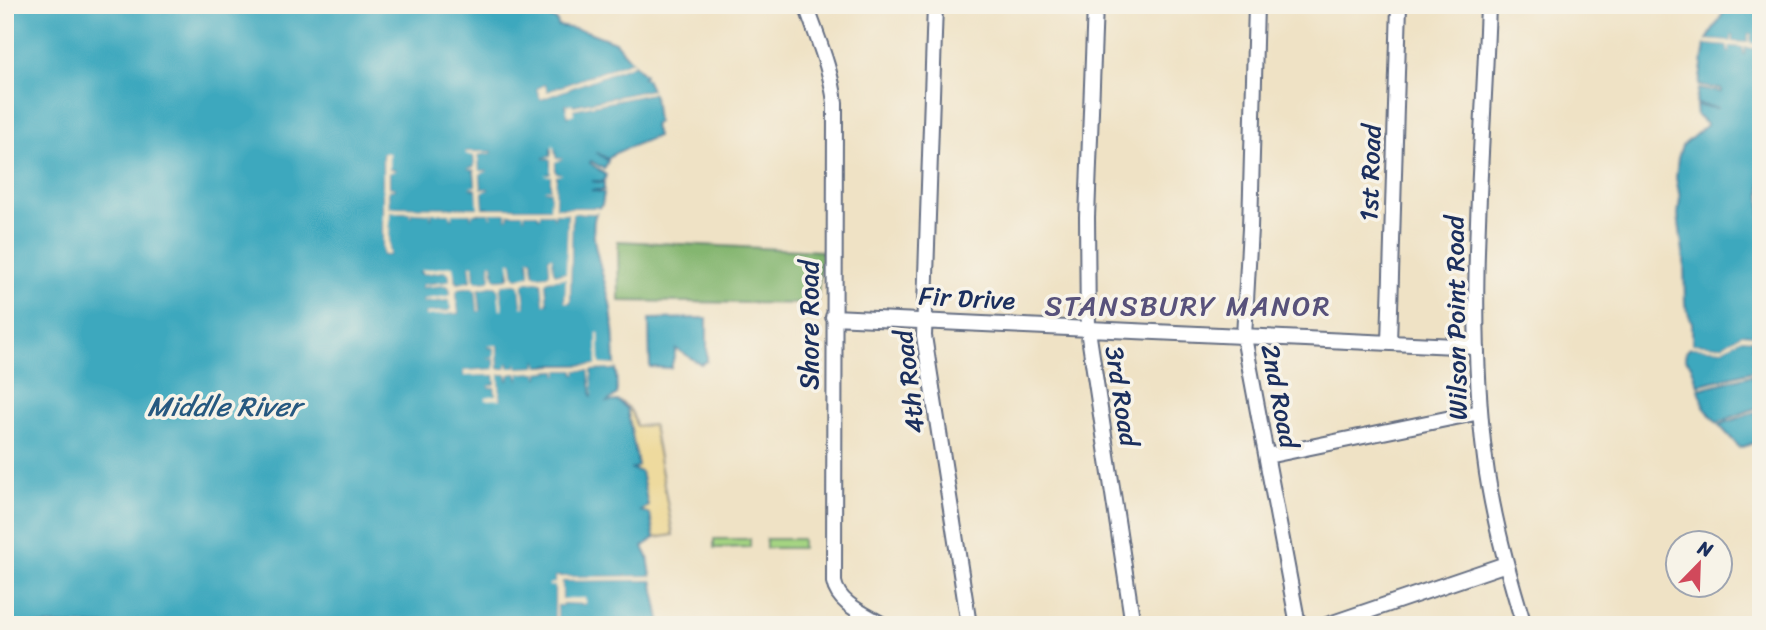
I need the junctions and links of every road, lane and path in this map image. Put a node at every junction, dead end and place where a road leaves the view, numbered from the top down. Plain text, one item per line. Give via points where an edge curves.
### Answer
1 (806, 5) edge
2 (935, 5) edge
3 (1095, 5) edge
4 (1256, 5) edge
5 (1399, 5) edge
6 (1488, 5) edge
7 (833, 317) junction
8 (925, 320) junction
9 (1088, 330) junction
10 (1244, 337) junction
11 (1389, 343) junction
12 (1477, 347) junction
13 (1480, 412) junction
14 (1267, 456) junction
15 (1506, 564) junction
16 (883, 625) edge
17 (969, 625) edge
18 (1133, 625) edge
19 (1298, 625) edge
20 (1327, 625) edge
21 (1524, 625) edge

1 - 7 street, Shore Road via 823,50 835,103
2 - 8 street, 4th Road
3 - 9 street, 3rd Road
4 - 10 street, 2nd Road
5 - 11 street, 1st Road
6 - 12 street, Wilson Point Road
7 - 8 street, Fir Drive
7 - 16 street, Shore Road via 835,587 843,600
8 - 9 street, Fir Drive
8 - 17 street, 4th Road
9 - 10 street, Fir Drive
9 - 18 street, 3rd Road
10 - 11 street, Fir Drive
10 - 14 street, 2nd Road
11 - 12 street, Fir Drive
12 - 13 street, Wilson Point Road
13 - 14 street
13 - 15 street, Wilson Point Road via 1488,481
14 - 19 street, 2nd Road
15 - 20 street
15 - 21 street, Wilson Point Road

